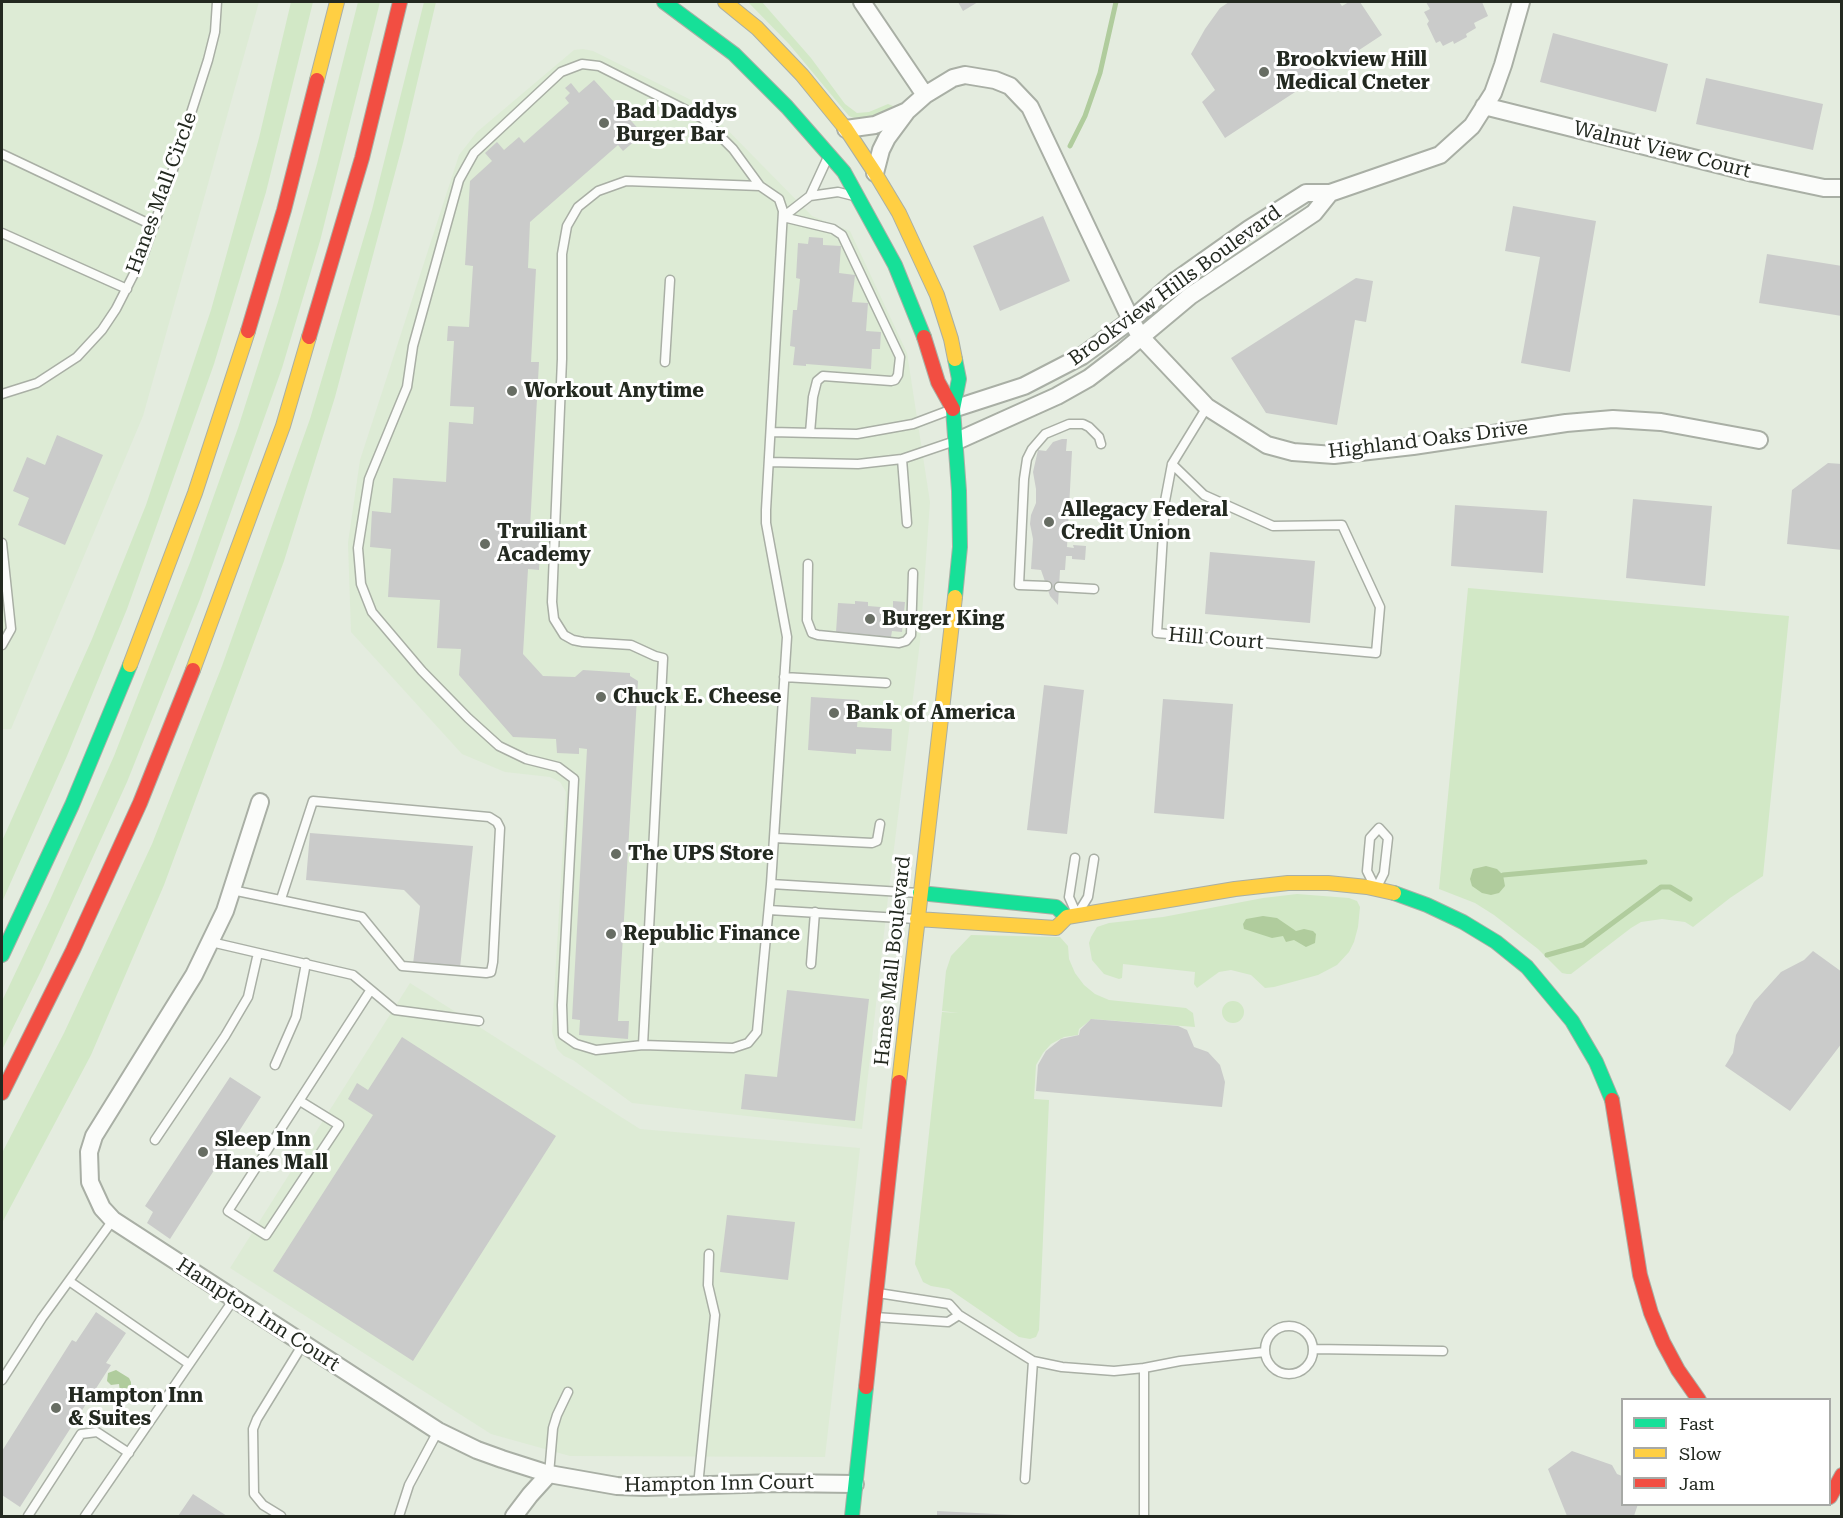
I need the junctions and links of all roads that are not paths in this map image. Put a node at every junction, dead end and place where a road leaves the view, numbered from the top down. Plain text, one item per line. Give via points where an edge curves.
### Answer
1 (217, 2) edge
2 (337, 2) edge
3 (400, 2) edge
4 (664, 2) edge
5 (725, 2) edge
6 (862, 2) edge
7 (1521, 2) edge
8 (925, 95) junction
9 (1484, 106) junction
10 (907, 111) junction
11 (846, 129) junction
12 (2, 154) edge
13 (829, 154) junction
14 (875, 173) junction
15 (760, 186) junction
16 (1842, 188) edge
17 (1330, 193) junction
18 (810, 196) junction
19 (859, 197) junction
20 (783, 217) junction
21 (154, 226) junction
22 (2, 233) edge
23 (670, 280) dead end
24 (127, 289) junction
25 (1131, 320) junction
26 (1140, 336) junction
27 (665, 363) dead end
28 (2, 394) edge
29 (1207, 407) junction
30 (953, 409) junction
31 (771, 432) junction
32 (810, 433) junction
33 (1759, 440) dead end
34 (957, 441) junction
35 (1101, 444) dead end
36 (902, 459) junction
37 (769, 462) junction
38 (1172, 464) junction
39 (907, 523) dead end
40 (2, 543) edge
41 (808, 564) dead end
42 (914, 573) dead end
43 (1047, 586) dead end
44 (1059, 587) dead end
45 (1094, 589) dead end
46 (2, 645) edge
47 (784, 677) junction
48 (886, 683) dead end
49 (260, 802) dead end
50 (880, 824) dead end
51 (774, 838) junction
52 (1075, 858) dead end
53 (1094, 859) dead end
54 (771, 884) junction
55 (1376, 889) junction
56 (232, 890) junction
57 (920, 893) junction
58 (281, 899) junction
59 (769, 910) junction
60 (815, 912) junction
61 (1072, 916) junction
62 (917, 919) junction
63 (210, 942) junction
64 (258, 953) junction
65 (2, 955) edge
66 (306, 963) junction
67 (811, 964) dead end
68 (370, 991) junction
69 (478, 1021) dead end
70 (643, 1045) junction
71 (275, 1065) dead end
72 (2, 1093) edge
73 (300, 1101) junction
74 (155, 1140) dead end
75 (113, 1220) junction
76 (709, 1254) dead end
77 (69, 1281) junction
78 (875, 1292) junction
79 (234, 1299) junction
80 (959, 1315) junction
81 (873, 1316) junction
82 (303, 1344) junction
83 (1312, 1349) junction
84 (1443, 1351) dead end
85 (1265, 1352) junction
86 (1033, 1361) junction
87 (189, 1364) junction
88 (1144, 1368) junction
89 (2, 1380) edge
90 (568, 1392) dead end
91 (1698, 1398) edge
92 (438, 1431) junction
93 (129, 1453) junction
94 (549, 1474) junction
95 (1842, 1475) edge
96 (1025, 1479) dead end
97 (855, 1484) junction
98 (698, 1486) junction
99 (1831, 1496) edge
100 (28, 1516) edge
101 (85, 1516) edge
102 (281, 1516) edge
103 (399, 1516) edge
104 (514, 1516) edge
105 (852, 1516) edge
106 (1144, 1516) edge

1 - 21 lane, Hanes Mall Circle via 208,60
2 - 65 main road via 284,210 195,493 77,795
3 - 72 main road via 362,158 283,426 140,803
4 - 13 main road, Hanes Mall Boulevard via 734,54
5 - 11 main road, Hanes Mall Boulevard via 778,48
6 - 8 street
7 - 9 street, Brookview Hills Boulevard via 1503,66
8 - 10 street, Highland Oaks Drive
8 - 25 street, Highland Oaks Drive via 965,75 1010,86 1030,106
9 - 16 street, Walnut View Court via 1753,173
9 - 17 street, Brookview Hills Boulevard via 1472,126 1440,155
10 - 11 street, Highland Oaks Drive via 875,125
10 - 14 street, Highland Oaks Drive via 883,144
11 - 14 main road, Hanes Mall Boulevard
12 - 21 lane
13 - 18 lane
13 - 19 main road, Hanes Mall Boulevard
14 - 30 main road, Hanes Mall Boulevard via 899,213 937,294 959,379
15 - 20 lane via 779,199
15 - 70 lane via 626,181 598,191 578,207 567,226 562,254 563,348 554,619 564,635 573,640 630,645 663,658
15 - 70 lane via 733,149 702,118 599,66 582,64 561,72 474,153 459,180 413,346 407,387 369,479 358,548 361,584 372,612 422,671 499,746 526,759 558,767 574,779 561,1005 563,1035 596,1050
17 - 25 street, Brookview Hills Boulevard via 1306,193 1174,282
17 - 26 street, Brookview Hills Boulevard via 1314,213 1190,296
18 - 19 lane via 838,192
18 - 20 lane
19 - 30 main road, Hanes Mall Boulevard via 895,265 938,382
20 - 31 lane
20 - 32 lane via 833,229 842,235 900,357 896,380 823,376 817,381
21 - 24 lane, Hanes Mall Circle
22 - 24 lane
23 - 27 lane
24 - 28 lane, Hanes Mall Circle via 102,330 76,357 37,382
25 - 26 street, Highland Oaks Drive
25 - 30 street, Brookview Hills Boulevard via 1082,356 1048,374
26 - 29 street, Highland Oaks Drive
26 - 34 street, Brookview Hills Boulevard via 1089,378
29 - 33 street, Highland Oaks Drive via 1267,445 1293,452 1334,455 1612,419 1662,422
29 - 38 lane, Hill Court
30 - 32 lane via 913,424 857,434
30 - 34 main road, Hanes Mall Boulevard
31 - 32 lane
31 - 37 lane
34 - 36 lane
34 - 57 main road, Hanes Mall Boulevard via 960,547
35 - 43 lane via 1089,427 1069,424 1045,435 1027,459 1019,585
36 - 37 lane via 858,464
36 - 39 lane
37 - 47 lane via 766,523 787,637
38 - 38 lane, Hill Court via 1165,501 1156,633 1376,653 1380,608 1342,525 1273,526 1204,495
40 - 46 lane via 11,629
41 - 42 lane via 807,620 812,633 899,643 911,635
44 - 45 lane
47 - 48 lane
47 - 51 lane
49 - 56 street, Hampton Inn Court
50 - 51 lane via 878,841 872,843
51 - 54 lane
52 - 61 lane via 1069,897
53 - 61 lane via 1088,897
54 - 57 lane
54 - 59 lane
55 - 55 lane via 1384,873 1388,838 1379,828 1370,838 1367,871
55 - 61 main road via 1288,883
55 - 91 main road via 1427,904 1496,942 1527,967 1572,1021 1596,1062 1615,1112 1633,1237 1651,1313 1678,1370
56 - 58 lane
56 - 63 street, Hampton Inn Court
57 - 61 main road via 1056,907
57 - 62 main road, Hanes Mall Boulevard
58 - 58 lane via 362,917 402,966 491,972 500,828 489,817 313,801
59 - 60 lane
59 - 70 lane via 757,1032 748,1044 733,1048
60 - 62 lane
60 - 67 lane
61 - 62 main road via 1056,928
62 - 78 main road, Hanes Mall Boulevard
63 - 64 lane
63 - 75 street, Hampton Inn Court via 194,975 94,1136 89,1152 90,1182 102,1208
64 - 66 lane
64 - 74 lane via 248,997
66 - 68 lane via 353,975
66 - 71 lane via 296,1017
68 - 69 lane via 394,1010
68 - 73 lane
73 - 73 lane via 228,1211 266,1235 339,1125
75 - 77 lane
75 - 79 street, Hampton Inn Court
76 - 98 lane via 708,1285 716,1315
77 - 87 lane
77 - 89 lane
78 - 80 lane via 949,1304
78 - 81 main road, Hanes Mall Boulevard
79 - 82 street, Hampton Inn Court
79 - 87 lane
80 - 81 lane via 948,1322
80 - 86 lane
81 - 97 main road, Hanes Mall Boulevard
82 - 92 street, Hampton Inn Court
82 - 102 lane via 256,1419 254,1429 254,1494
83 - 84 lane
83 - 85 lane via 1311,1361 1293,1374 1278,1372
83 - 85 lane via 1305,1333 1291,1326 1269,1336
85 - 88 lane via 1180,1360
86 - 88 lane via 1114,1371
86 - 96 lane
87 - 93 lane
88 - 106 lane
90 - 94 lane via 556,1415
92 - 94 street, Hampton Inn Court via 477,1450
92 - 103 lane via 409,1485
93 - 100 lane via 97,1432 81,1434
93 - 101 lane
94 - 98 street, Hampton Inn Court via 617,1485
94 - 104 street
95 - 99 main road
97 - 98 street, Hampton Inn Court
97 - 105 main road, Hanes Mall Boulevard

